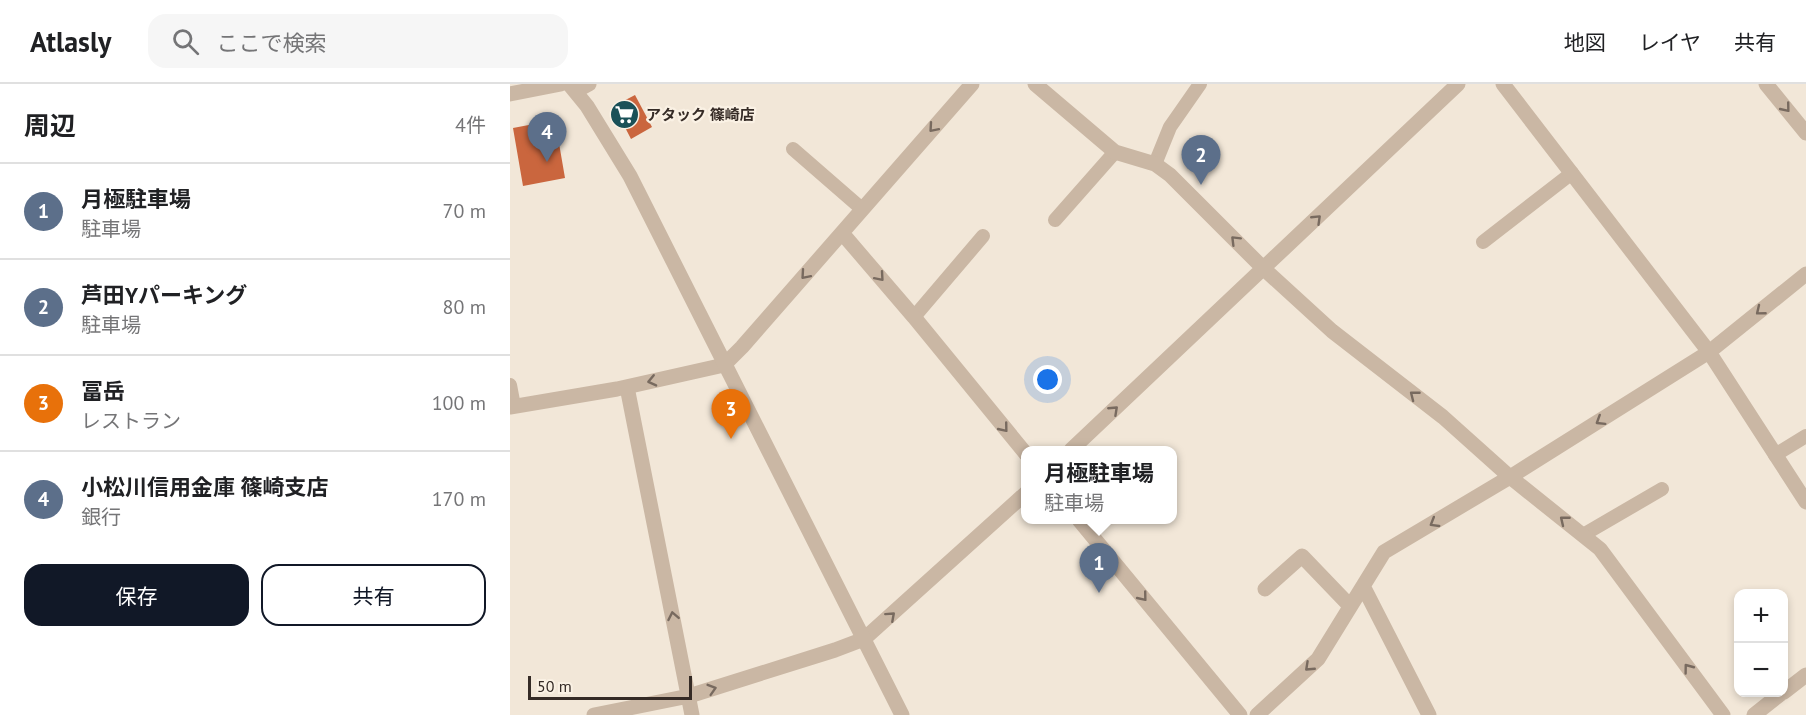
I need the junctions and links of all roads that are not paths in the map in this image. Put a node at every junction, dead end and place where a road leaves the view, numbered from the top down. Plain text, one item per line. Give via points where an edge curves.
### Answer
1 (561, 84) edge
2 (972, 84) edge
3 (1035, 84) edge
4 (1200, 84) edge
5 (1458, 84) edge
6 (1503, 84) edge
7 (1766, 84) edge
8 (578, 86) edge
9 (510, 94) edge
10 (1806, 133) edge
11 (793, 149) dead end
12 (1115, 152) junction
13 (1155, 164) junction
14 (1572, 173) junction
15 (862, 209) junction
16 (1055, 220) dead end
17 (842, 233) junction
18 (983, 236) dead end
19 (1483, 242) dead end
20 (1264, 269) junction
21 (1806, 274) edge
22 (914, 317) junction
23 (1709, 352) junction
24 (724, 365) junction
25 (510, 385) edge
26 (627, 387) junction
27 (512, 406) edge
28 (1806, 436) edge
29 (1075, 446) edge
30 (1021, 448) edge
31 (1775, 455) junction
32 (1510, 477) junction
33 (1662, 489) dead end
34 (1021, 498) edge
35 (1806, 502) edge
36 (1083, 524) edge
37 (1583, 535) junction
38 (1363, 586) junction
39 (1265, 589) dead end
40 (1350, 606) junction
41 (864, 639) junction
42 (1806, 675) edge
43 (1788, 688) edge
44 (689, 696) junction
45 (1777, 697) edge
46 (594, 715) edge
47 (692, 715) edge
48 (902, 715) edge
49 (1240, 715) edge
50 (1257, 715) edge
51 (1429, 715) edge
52 (1723, 715) edge
53 (1754, 715) edge

1 - 9 street
2 -> 15 street
3 - 12 street
4 - 13 lane via 1170,128
20 -> 5 street
6 - 14 street
7 -> 10 street
8 - 24 street via 630,176
11 - 15 lane
12 - 13 street
12 - 16 lane
20 -> 13 street
14 - 19 lane
14 - 23 street
15 - 17 street
17 -> 22 street
17 -> 24 street
18 - 22 lane
29 -> 20 street
32 -> 20 street via 1443,417 1332,331
21 -> 23 street
22 -> 30 street
23 - 31 street
23 -> 32 street
24 -> 26 street
24 - 41 street
25 - 27 lane
26 - 27 street
44 -> 26 street
28 - 31 lane
31 - 35 street
37 -> 32 street
32 -> 38 street via 1384,552
33 - 37 lane
41 -> 34 street
36 -> 49 street
52 -> 37 street via 1600,549
38 - 40 street
38 - 51 street
39 - 40 street via 1302,556
40 -> 50 street via 1318,659
44 -> 41 street
41 - 48 street
42 - 43 street
44 - 46 street
44 - 47 street
45 - 53 street

